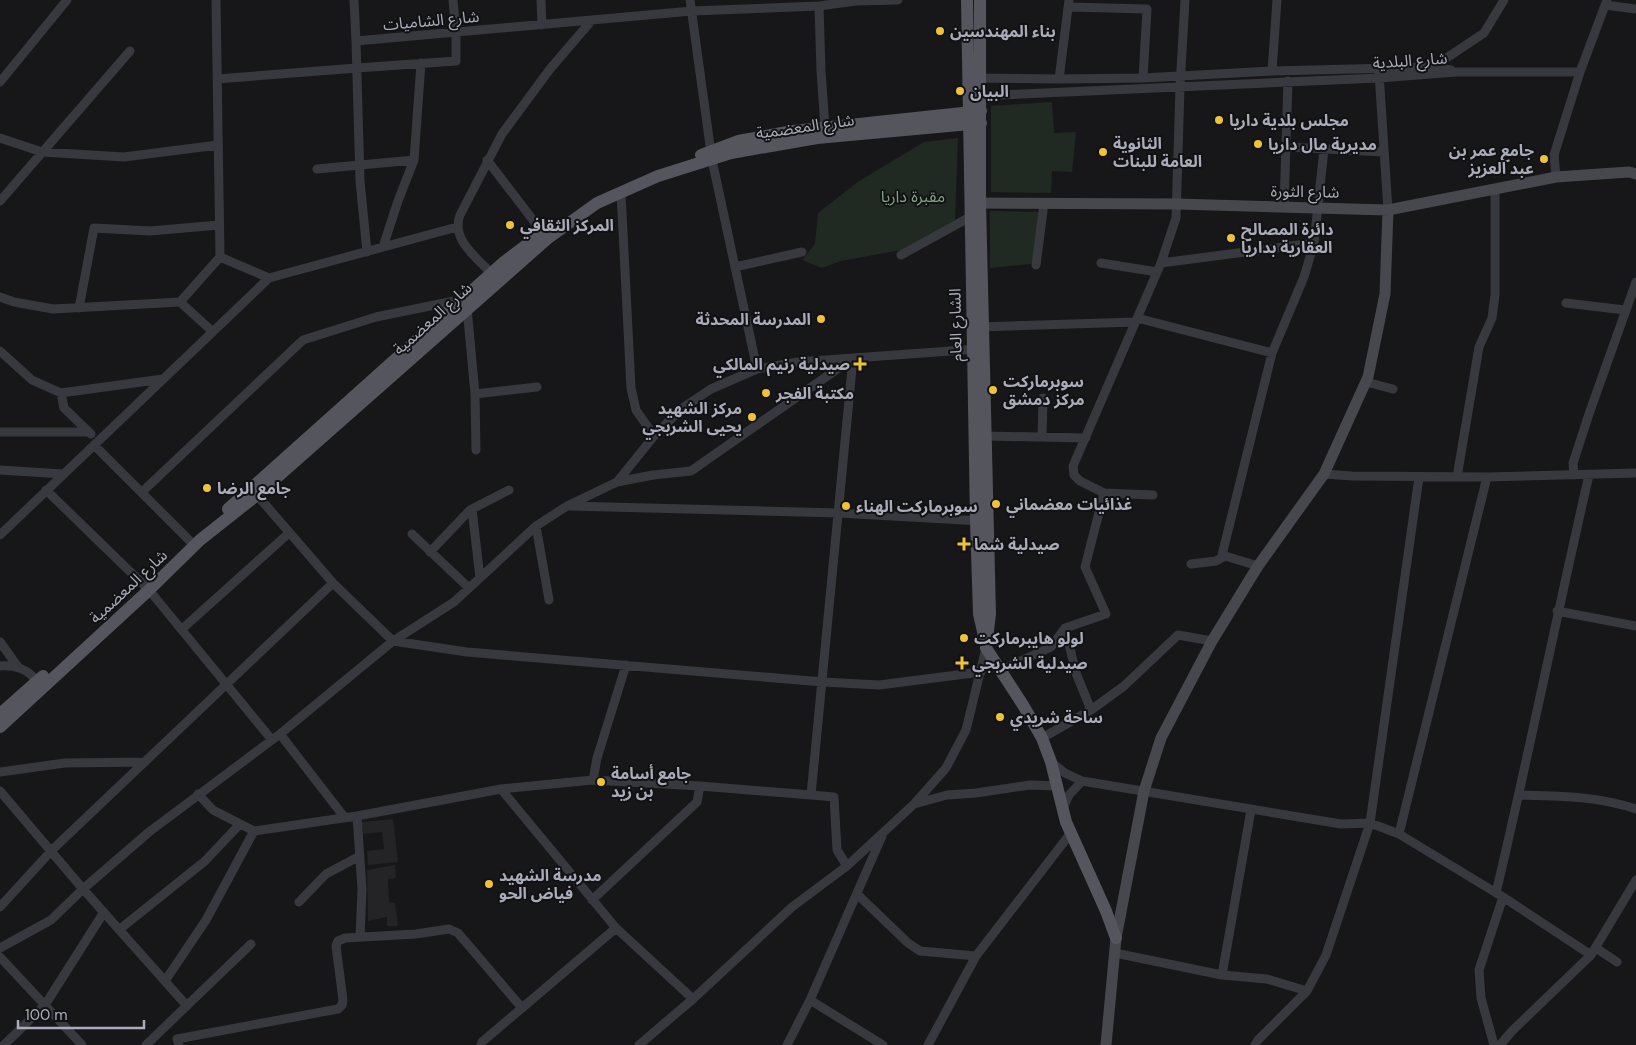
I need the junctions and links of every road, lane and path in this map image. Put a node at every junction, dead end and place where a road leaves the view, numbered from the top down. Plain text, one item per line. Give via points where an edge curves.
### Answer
1 (67, 0) edge
2 (216, 0) edge
3 (354, 0) edge
4 (453, 0) edge
5 (541, 0) edge
6 (690, 0) edge
7 (898, 0) edge
8 (967, 0) edge
9 (980, 0) edge
10 (1185, 0) edge
11 (1277, 0) edge
12 (1504, 0) edge
13 (856, 1) edge
14 (1606, 2) edge
15 (734, 4) edge
16 (1069, 4) edge
17 (819, 6) junction
18 (1636, 9) edge
19 (692, 11) junction
20 (592, 20) junction
21 (542, 25) junction
22 (456, 32) junction
23 (356, 41) junction
24 (130, 51) dead end
25 (421, 63) junction
26 (1433, 67) junction
27 (357, 68) junction
28 (1272, 71) junction
29 (1456, 72) junction
30 (1580, 72) junction
31 (1379, 73) junction
32 (1181, 76) junction
33 (975, 78) junction
34 (998, 78) junction
35 (1143, 78) junction
36 (218, 79) junction
37 (1059, 79) junction
38 (1288, 81) junction
39 (0, 82) edge
40 (1180, 87) junction
41 (975, 96) junction
42 (997, 96) junction
43 (975, 117) junction
44 (825, 127) junction
45 (0, 138) edge
46 (218, 145) junction
47 (1287, 147) junction
48 (1324, 149) junction
49 (42, 152) junction
50 (1384, 152) junction
51 (712, 155) junction
52 (414, 160) junction
53 (487, 160) junction
54 (360, 165) junction
55 (317, 169) dead end
56 (1636, 174) edge
57 (1556, 177) junction
58 (1496, 189) junction
59 (621, 193) junction
60 (0, 201) edge
61 (975, 203) junction
62 (1044, 203) junction
63 (1177, 204) junction
64 (1284, 207) junction
65 (1318, 208) junction
66 (1388, 210) junction
67 (970, 218) junction
68 (219, 225) junction
69 (457, 227) junction
70 (545, 236) junction
71 (1314, 243) junction
72 (383, 247) junction
73 (367, 252) junction
74 (802, 252) dead end
75 (901, 254) dead end
76 (220, 257) junction
77 (1101, 263) dead end
78 (1036, 265) dead end
79 (735, 267) junction
80 (1159, 268) junction
81 (495, 277) junction
82 (269, 278) junction
83 (1636, 282) edge
84 (0, 297) edge
85 (180, 302) junction
86 (1566, 303) dead end
87 (465, 304) junction
88 (79, 308) junction
89 (1625, 310) junction
90 (1136, 320) junction
91 (977, 327) junction
92 (213, 332) junction
93 (978, 349) junction
94 (0, 351) edge
95 (1272, 353) junction
96 (853, 358) junction
97 (757, 368) junction
98 (163, 379) junction
99 (1366, 382) junction
100 (537, 387) dead end
101 (1393, 389) dead end
102 (61, 393) junction
103 (475, 394) junction
104 (1043, 398) dead end
105 (0, 432) edge
106 (88, 432) junction
107 (654, 436) junction
108 (986, 436) junction
109 (1042, 437) junction
110 (1086, 438) junction
111 (96, 443) junction
112 (476, 450) dead end
113 (0, 470) edge
114 (1636, 473) edge
115 (63, 474) junction
116 (1324, 474) junction
117 (1574, 475) junction
118 (1589, 475) junction
119 (1419, 477) junction
120 (1458, 477) junction
121 (1487, 477) junction
122 (617, 482) junction
123 (46, 490) junction
124 (509, 490) dead end
125 (142, 492) junction
126 (253, 492) junction
127 (1104, 493) junction
128 (1153, 495) dead end
129 (567, 506) junction
130 (472, 509) junction
131 (839, 513) junction
132 (982, 521) junction
133 (536, 526) junction
134 (289, 533) junction
135 (0, 534) edge
136 (412, 534) dead end
137 (192, 543) junction
138 (430, 552) junction
139 (1225, 556) junction
140 (1191, 564) dead end
141 (1258, 566) junction
142 (480, 578) junction
143 (333, 583) junction
144 (147, 587) junction
145 (469, 588) junction
146 (549, 600) dead end
147 (1557, 611) junction
148 (1636, 626) edge
149 (1065, 628) junction
150 (182, 629) junction
151 (393, 641) junction
152 (1212, 641) junction
153 (0, 642) edge
154 (986, 648) junction
155 (626, 664) junction
156 (0, 666) edge
157 (18, 667) junction
158 (1001, 670) junction
159 (981, 672) junction
160 (37, 681) junction
161 (822, 682) junction
162 (227, 684) junction
163 (1090, 710) junction
164 (0, 714) edge
165 (0, 727) edge
166 (280, 734) junction
167 (1042, 738) junction
168 (272, 740) junction
169 (144, 762) junction
170 (1051, 762) junction
171 (0, 772) edge
172 (593, 780) junction
173 (1082, 781) junction
174 (700, 786) junction
175 (1057, 786) junction
176 (502, 789) junction
177 (0, 791) edge
178 (1144, 791) junction
179 (198, 794) junction
180 (811, 795) junction
181 (1519, 795) junction
182 (914, 804) junction
183 (1636, 809) edge
184 (1062, 810) junction
185 (1252, 810) junction
186 (357, 816) junction
187 (345, 818) junction
188 (1370, 823) junction
189 (240, 824) junction
190 (254, 831) junction
191 (884, 832) junction
192 (1070, 834) junction
193 (1399, 834) junction
194 (52, 850) junction
195 (360, 856) junction
196 (847, 866) junction
197 (1636, 880) edge
198 (83, 889) junction
199 (857, 894) junction
200 (1499, 895) junction
201 (592, 900) junction
202 (299, 902) dead end
203 (0, 907) edge
204 (104, 912) junction
205 (616, 928) junction
206 (120, 929) junction
207 (360, 937) junction
208 (1116, 938) junction
209 (251, 944) dead end
210 (0, 948) edge
211 (1593, 951) junction
212 (1115, 953) junction
213 (976, 956) junction
214 (0, 957) edge
215 (1617, 962) dead end
216 (1222, 975) junction
217 (165, 981) junction
218 (1307, 990) junction
219 (693, 998) junction
220 (810, 1000) junction
221 (45, 1005) junction
222 (187, 1006) junction
223 (522, 1008) junction
224 (642, 1044) edge
225 (4, 1045) edge
226 (82, 1045) edge
227 (146, 1045) edge
228 (179, 1045) edge
229 (481, 1045) edge
230 (787, 1045) edge
231 (883, 1045) edge
232 (928, 1045) edge
233 (1106, 1045) edge
234 (1255, 1045) edge
235 (1494, 1045) edge
236 (1500, 1045) edge

1 - 39 street
2 - 36 street
3 - 23 street
4 - 22 street
5 - 21 street
6 - 19 street
7 - 13 street, شارع الشاميات
8 - 33 main road, الشارع العام
9 - 33 main road, الشارع العام
10 - 32 street
11 - 28 street
12 - 26 street via 1484,33
13 - 17 street, شارع الشاميات
14 - 18 street
14 - 30 street
15 - 17 street, شارع الشاميات
15 - 19 street, شارع الشاميات
16 - 35 street via 1147,9
16 - 37 street
17 - 44 street
19 - 20 street, شارع الشاميات
19 - 51 street
20 - 21 street, شارع الشاميات
20 - 53 street via 514,116
21 - 22 street, شارع الشاميات
22 - 23 street, شارع الشاميات
22 - 25 street via 456,62
23 - 27 street
24 - 49 street
25 - 27 street
25 - 52 street
26 - 29 street, شارع البلدية
26 - 31 street, شارع البلدية
27 - 36 street
27 - 54 street
28 - 31 street, شارع البلدية
28 - 32 street, شارع البلدية
29 - 30 street
29 - 31 street, شارع البلدية
30 - 57 street via 1554,155
31 - 38 street, شارع البلدية
31 - 50 street
32 - 35 street, شارع البلدية
32 - 40 street
33 - 34 street, شارع البلدية
33 - 41 main road, الشارع العام
34 - 37 street, شارع البلدية
34 - 42 street
35 - 37 street, شارع البلدية
36 - 46 street
38 - 40 street, شارع البلدية
38 - 47 street
40 - 42 street, شارع البلدية
40 - 63 street
41 - 42 street, شارع البلدية
41 - 43 main road, الشارع العام
43 - 44 main road, شارع المعضمية
43 - 51 main road, شارع المعضمية
43 - 61 main road, الشارع العام
44 - 51 main road, شارع المعضمية via 738,141
45 - 49 street
46 - 49 street via 124,157
46 - 68 street
47 - 48 street
47 - 64 street
48 - 50 street
48 - 65 street
49 - 60 street
50 - 66 street
51 - 59 main road, شارع المعضمية
51 - 70 main road, شارع المعضمية via 618,188 588,204
51 - 79 street
52 - 54 street
52 - 72 street
53 - 69 street
53 - 70 street
54 - 55 street
54 - 73 street
56 - 57 street, شارع الثورة
57 - 58 street, شارع الثورة
58 - 66 street, شارع الثورة
58 - 120 street via 1492,318 1480,347
59 - 70 main road, شارع المعضمية via 597,203
59 - 107 street via 631,388 636,410
61 - 62 street, شارع الثورة
61 - 67 main road, الشارع العام
61 - 91 main road, الشارع العام
62 - 63 street, شارع الثورة
62 - 78 street
63 - 64 street, شارع الثورة
63 - 80 street via 1176,218
64 - 65 street, شارع الثورة
65 - 66 street, شارع الثورة
65 - 71 street
66 - 99 street via 1385,294
67 - 75 street
67 - 91 main road, الشارع العام
68 - 76 street
68 - 88 street via 150,231 94,228
69 - 72 street
69 - 81 street via 462,241
70 - 81 main road, شارع المعضمية
71 - 80 street
71 - 95 street via 1304,277
72 - 73 street
73 - 82 street
74 - 79 street
76 - 82 street
76 - 85 street
77 - 80 street
79 - 97 street
80 - 90 street
81 - 87 main road, شارع المعضمية
82 - 92 street
83 - 89 street
84 - 88 street via 53,309
85 - 88 street
85 - 92 street
86 - 89 street
87 - 103 street
87 - 125 street via 376,317 303,340
87 - 126 main road, شارع المعضمية
89 - 117 street via 1573,463
90 - 91 street
90 - 95 street
90 - 110 street
91 - 93 main road, الشارع العام
92 - 98 street
93 - 96 street
93 - 108 main road
93 - 132 main road, الشارع العام
94 - 102 street via 32,380
95 - 139 street via 1222,555
96 - 97 street
96 - 122 street via 691,471
96 - 131 street
97 - 107 street via 711,389 681,409
98 - 102 street
98 - 111 street
99 - 101 street
99 - 116 street
100 - 103 street
102 - 106 street via 64,408
103 - 112 street
104 - 109 street
105 - 106 street
106 - 111 street
107 - 122 street
108 - 109 street
108 - 132 main road
109 - 110 street
110 - 127 street via 1073,466 1074,475
111 - 115 street
111 - 125 street
113 - 115 street
114 - 118 street
115 - 123 street
116 - 119 street
116 - 141 street
117 - 118 street
117 - 121 street
118 - 147 street
119 - 120 street
119 - 188 street
120 - 121 street
121 - 193 street
122 - 129 street
123 - 135 street
123 - 144 street
124 - 130 street
125 - 137 street
126 - 134 street
126 - 137 main road, شارع المعضمية
126 - 144 main road, شارع المعضمية
127 - 128 street
127 - 149 street via 1084,567 1106,614
129 - 131 street
129 - 133 street
130 - 138 street
130 - 142 street
131 - 132 street
131 - 161 street
132 - 154 main road, الشارع العام via 979,614
133 - 142 street
133 - 146 street
134 - 143 street
134 - 150 street
136 - 138 street
137 - 144 main road, شارع المعضمية
138 - 145 street
139 - 140 street via 1216,561
139 - 141 street
141 - 152 street
142 - 145 street
143 - 151 street
143 - 162 street
144 - 150 street
144 - 160 main road, شارع المعضمية
144 - 165 main road, شارع المعضمية
145 - 151 street via 454,602
147 - 148 street
147 - 181 street
149 - 158 street via 1051,647
149 - 163 street via 1076,673
150 - 162 street
151 - 155 street via 467,652
151 - 166 street
152 - 163 street via 1178,635 1124,686
152 - 178 street via 1161,738
153 - 157 street
154 - 158 main road
154 - 159 street
155 - 161 street
155 - 172 street
156 - 157 street
157 - 160 street
158 - 167 main road
159 - 161 street via 879,685
159 - 182 street via 966,730 946,768
160 - 164 main road, شارع المعضمية
161 - 180 street
162 - 168 street
162 - 169 street
163 - 167 street
166 - 168 street
166 - 187 street
167 - 170 main road
168 - 179 street
169 - 171 street via 65,763
169 - 194 street
170 - 173 street
170 - 175 main road
172 - 174 street
172 - 176 street
173 - 178 street
173 - 184 street via 1069,795
174 - 180 street
174 - 201 street via 697,802
175 - 182 street via 1030,785 947,795
175 - 184 main road
176 - 186 street
176 - 201 street
177 - 194 street
178 - 185 street
178 - 208 street
179 - 189 street via 214,810
179 - 198 street
180 - 196 street via 834,797 837,850
181 - 183 street via 1582,796
181 - 200 street
182 - 191 street
184 - 192 main road
185 - 188 street via 1341,824
185 - 216 street
186 - 187 street
186 - 195 street
187 - 190 street
188 - 193 street
188 - 218 street via 1326,955
189 - 190 street
189 - 206 street via 205,861
190 - 217 street via 206,920
191 - 196 street
191 - 199 street
192 - 208 main road
192 - 213 street
193 - 200 street
194 - 198 street
194 - 203 street
195 - 202 street via 326,874
195 - 207 street
196 - 219 street via 792,907
197 - 211 street
198 - 204 street
198 - 210 street via 51,920
199 - 213 street via 908,944 920,950
199 - 220 street
200 - 211 street
200 - 235 street via 1479,970 1481,998
201 - 205 street
204 - 206 street
204 - 221 street
205 - 219 street
205 - 223 street
206 - 217 street
207 - 223 street via 449,929 458,934
207 - 228 street via 343,939 336,946 343,1000 338,1009 177,1038
208 - 212 street
209 - 222 street
211 - 215 street
211 - 236 street
212 - 216 street
212 - 233 street
213 - 232 street
214 - 221 street
216 - 218 street via 1267,979
217 - 222 street
218 - 234 street
219 - 224 street
220 - 230 street
220 - 231 street
221 - 225 street
221 - 226 street
222 - 227 street
223 - 229 street

